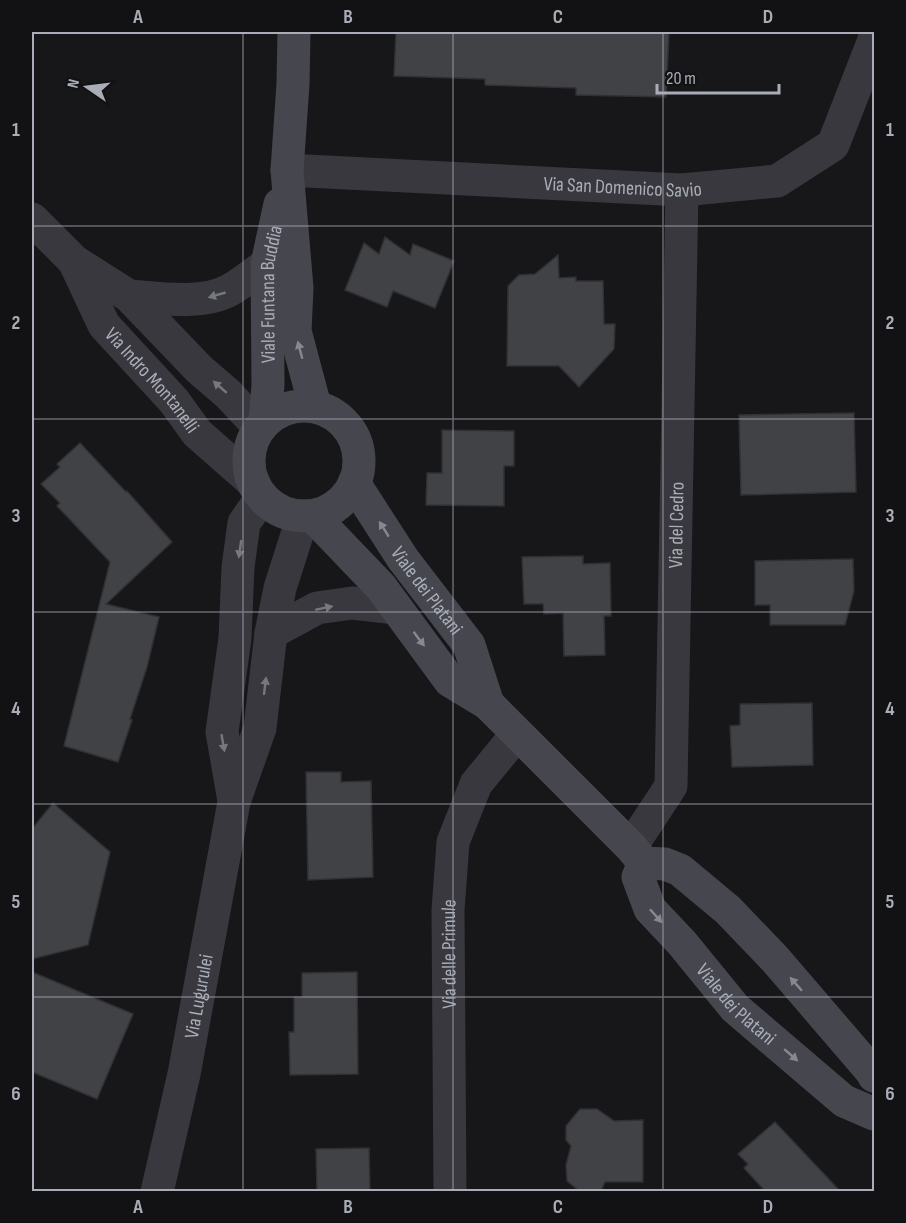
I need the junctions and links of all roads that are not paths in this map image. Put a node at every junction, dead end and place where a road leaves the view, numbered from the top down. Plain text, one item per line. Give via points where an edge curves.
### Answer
1 (294, 32) edge
2 (874, 40) edge
3 (287, 170) junction
4 (682, 190) junction
5 (32, 219) edge
6 (74, 261) junction
7 (267, 264) junction
8 (129, 296) junction
9 (315, 406) junction
10 (263, 425) junction
11 (354, 483) junction
12 (258, 490) junction
13 (308, 516) junction
14 (396, 608) junction
15 (271, 633) junction
16 (488, 704) junction
17 (517, 734) junction
18 (234, 802) junction
19 (638, 855) junction
20 (874, 1076) edge
21 (874, 1114) edge
22 (158, 1191) edge
23 (450, 1191) edge

1 - 3 main road, Viale Funtana Buddia
2 - 4 street, Via San Domenico Savio via 833,146 777,182
3 - 4 street, Via San Domenico Savio
3 - 7 main road, Viale Funtana Buddia
9 -> 3 main road, Viale Funtana Buddia via 295,331 297,288
4 - 19 street, Via del Cedro via 671,786
5 - 6 street, Via Indro Montanelli
6 - 8 street, Via Indro Montanelli
6 - 12 street, Via Indro Montanelli via 104,325 174,401 197,433
7 -> 8 street, Via Indro Montanelli via 227,292 203,299
7 - 10 main road, Viale Funtana Buddia via 268,385
10 -> 8 street, Via Indro Montanelli via 200,369
9 - 10 main road via 283,410
9 - 11 main road via 344,422 356,440 359,462
10 - 12 main road via 250,450 249,467
11 - 13 main road via 333,508
16 -> 11 main road, Viale dei Platani via 469,645 403,559
12 - 13 main road, Viale dei Platani via 281,511
12 -> 18 street, Via Lugurulei via 244,523 235,638 222,732
13 - 14 main road, Viale dei Platani via 381,587
13 - 15 street, Via Lugurulei via 280,588
15 -> 14 street via 317,608 352,603
14 -> 16 main road, Viale dei Platani via 450,681
18 -> 15 street, Via Lugurulei via 260,728
16 - 17 main road, Viale dei Platani
17 - 19 main road, Viale dei Platani
17 - 23 street, Via delle Primule via 476,784 453,842 448,909
18 - 22 street, Via Lugurulei via 184,1074
20 -> 19 main road via 728,910 680,870
19 -> 21 main road, Viale dei Platani via 638,877 650,909 735,1008 844,1101

